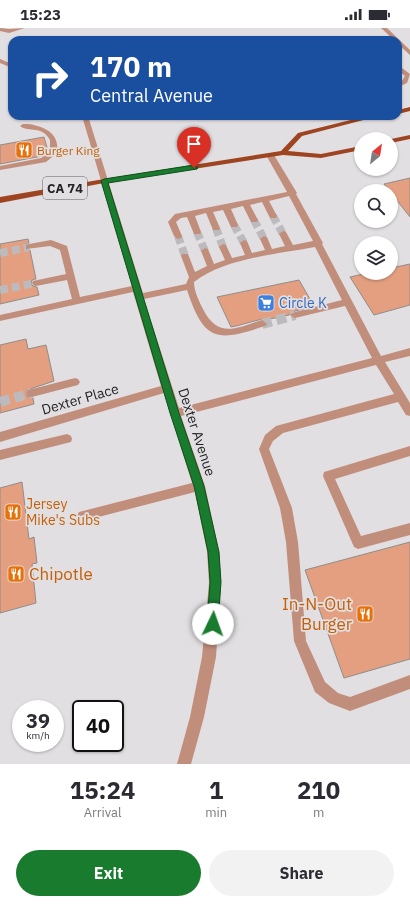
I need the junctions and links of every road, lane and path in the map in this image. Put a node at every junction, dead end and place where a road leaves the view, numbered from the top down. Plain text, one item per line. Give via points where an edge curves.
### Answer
1 (22, 28) edge
2 (384, 28) edge
3 (0, 29) edge
4 (392, 36) edge
5 (402, 46) edge
6 (410, 53) edge
7 (402, 71) edge
8 (402, 83) edge
9 (87, 120) edge
10 (357, 120) edge
11 (23, 126) dead end
12 (410, 137) edge
13 (398, 140) edge
14 (354, 149) edge
15 (283, 152) junction
16 (270, 155) junction
17 (0, 168) edge
18 (104, 181) junction
19 (293, 193) junction
20 (264, 199) junction
21 (0, 200) edge
22 (245, 203) junction
23 (226, 207) junction
24 (208, 210) junction
25 (190, 214) junction
26 (274, 216) tunnel mouth
27 (254, 220) tunnel mouth
28 (234, 224) tunnel mouth
29 (216, 228) tunnel mouth
30 (197, 232) tunnel mouth
31 (283, 234) tunnel mouth
32 (178, 236) tunnel mouth
33 (264, 239) tunnel mouth
34 (244, 243) tunnel mouth
35 (319, 243) junction
36 (29, 247) tunnel mouth
37 (223, 247) tunnel mouth
38 (291, 249) junction
39 (205, 251) tunnel mouth
40 (270, 253) junction
41 (185, 256) tunnel mouth
42 (250, 257) junction
43 (230, 262) junction
44 (211, 266) junction
45 (71, 276) junction
46 (193, 277) junction
47 (36, 283) tunnel mouth
48 (190, 286) junction
49 (137, 288) junction
50 (140, 297) junction
51 (77, 301) junction
52 (349, 302) junction
53 (295, 316) tunnel mouth
54 (0, 318) edge
55 (262, 324) tunnel mouth
56 (410, 352) edge
57 (378, 360) junction
58 (75, 382) dead end
59 (167, 388) junction
60 (32, 393) tunnel mouth
61 (400, 397) junction
62 (410, 412) edge
63 (175, 413) junction
64 (0, 436) edge
65 (67, 439) dead end
66 (410, 451) edge
67 (0, 455) edge
68 (199, 486) junction
69 (83, 516) dead end
70 (410, 529) edge
71 (410, 682) edge
72 (184, 764) edge

1 - 3 street
2 - 4 street
5 - 6 street
7 - 8 street via 408,76
9 - 18 street, Dexter Avenue
10 - 15 main road via 300,134
11 - 17 street via 37,127 49,133 55,145 53,153 43,160
12 - 13 main road
14 - 15 main road, CA 74 via 321,156
15 - 16 main road, CA 74
16 - 18 main road, CA 74
16 - 19 street
18 - 21 main road, CA 74
18 - 49 street, Dexter Avenue
19 - 20 street
19 - 35 street
20 - 22 street
20 - 26 street
22 - 23 street
22 - 27 street
23 - 24 street
23 - 28 street
24 - 25 street
24 - 29 street
25 - 30 street
25 - 32 street via 178,216 172,222
31 - 38 street
33 - 40 street
34 - 42 street
35 - 38 street
35 - 52 street
36 - 45 street via 51,243 64,248
37 - 43 street
38 - 40 street
39 - 44 street
40 - 42 street
41 - 46 street
42 - 43 street
43 - 44 street
44 - 46 street
45 - 47 street
45 - 51 street
46 - 48 street
48 - 50 street
48 - 55 street via 195,302 209,326 216,330 222,333 232,332
49 - 50 street, Dexter Avenue
49 - 51 street
50 - 59 street, Dexter Avenue
51 - 54 street
52 - 53 street
52 - 57 street
56 - 57 street
57 - 61 street
57 - 63 street
58 - 60 street
59 - 63 street, Dexter Avenue
59 - 64 street, Dexter Place
61 - 62 street
61 - 71 street via 280,429 268,438 264,449 286,508 292,542 300,641 320,687 334,698 350,704
63 - 68 street, Dexter Avenue
65 - 67 street
66 - 70 street via 328,476 358,543
68 - 69 street
68 - 72 street, Dexter Avenue via 213,552 215,582 209,657

